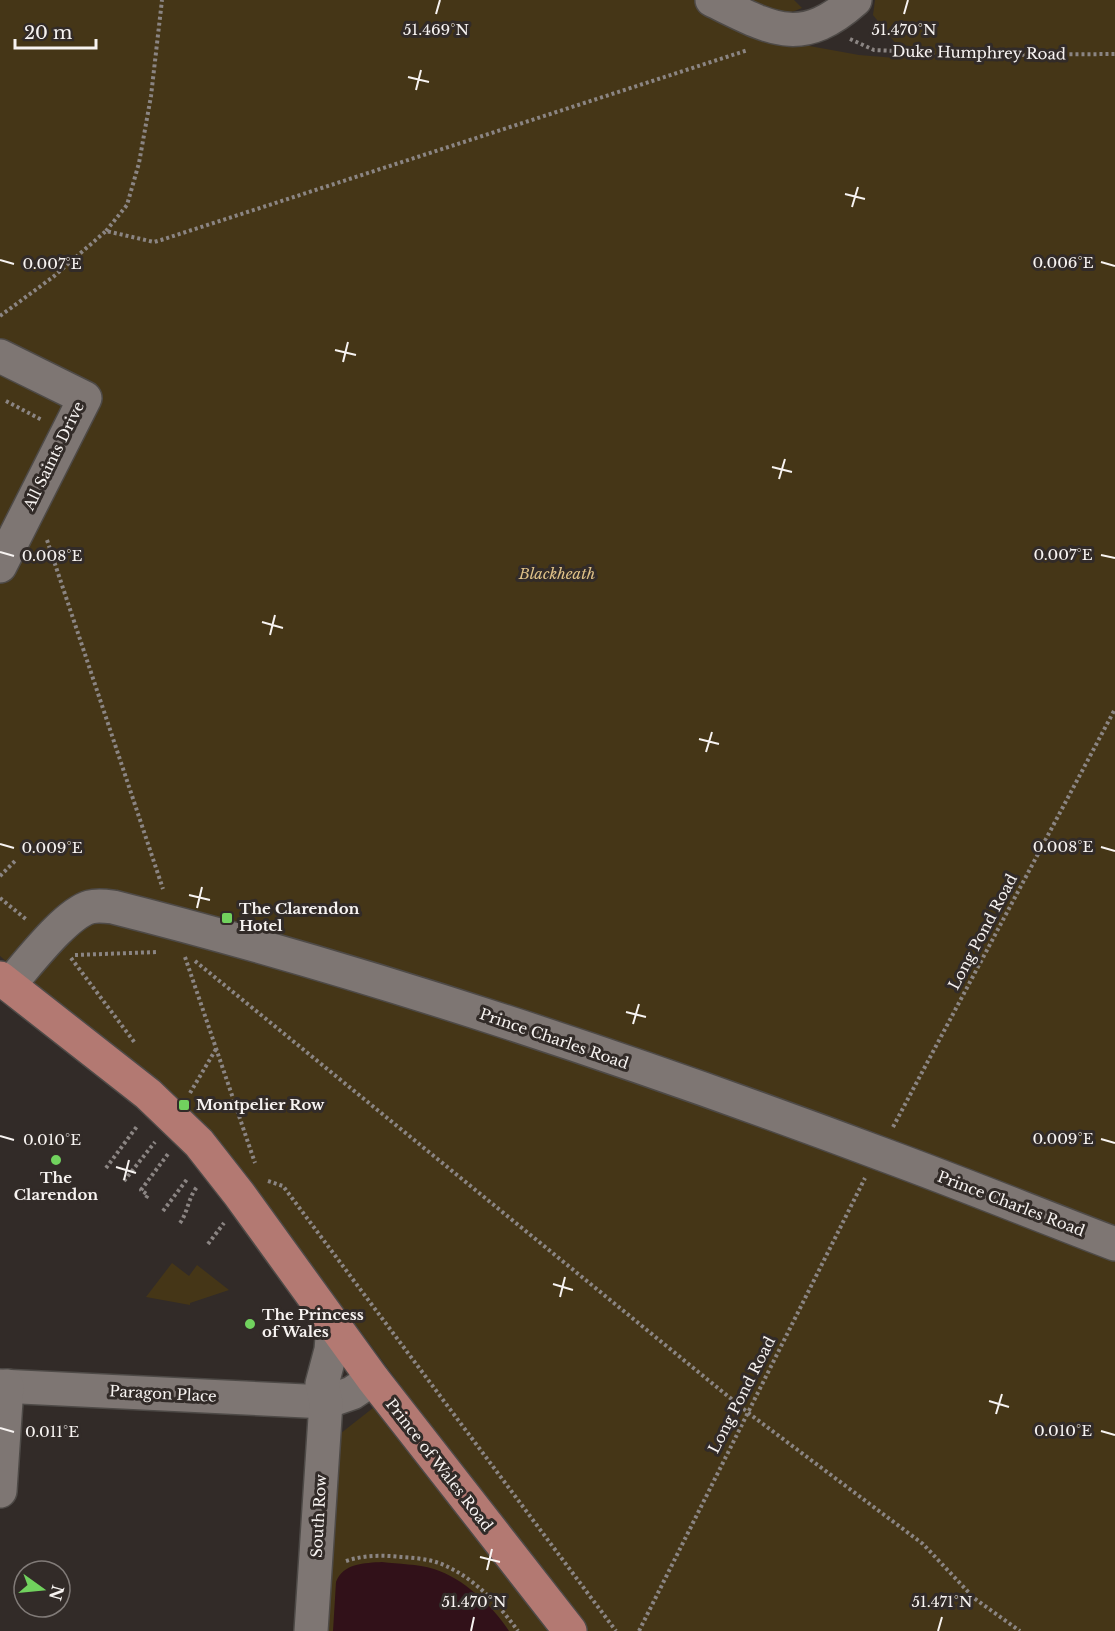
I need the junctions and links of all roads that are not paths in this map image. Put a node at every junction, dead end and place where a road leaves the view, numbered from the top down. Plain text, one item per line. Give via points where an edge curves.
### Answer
1 (712, 0) edge
2 (855, 0) edge
3 (0, 356) edge
4 (0, 566) edge
5 (5, 981) edge
6 (1115, 1244) edge
7 (333, 1325) junction
8 (373, 1379) junction
9 (3, 1386) edge
10 (326, 1402) junction
11 (0, 1490) edge
12 (311, 1631) edge
13 (570, 1631) edge

1 - 2 street via 755,21 785,30 819,26
3 - 4 street, All Saints Drive via 85,398
5 - 6 street, Prince Charles Road via 70,918 87,907 113,907 234,939 501,1020 889,1156
5 - 7 main road via 145,1108 175,1119 199,1143
7 - 8 main road, Prince of Wales Road
7 - 10 street, South Row via 322,1384
8 - 10 street via 352,1394
8 - 13 main road, Prince of Wales Road
9 - 10 street, Paragon Place
9 - 11 street
10 - 12 street, South Row

